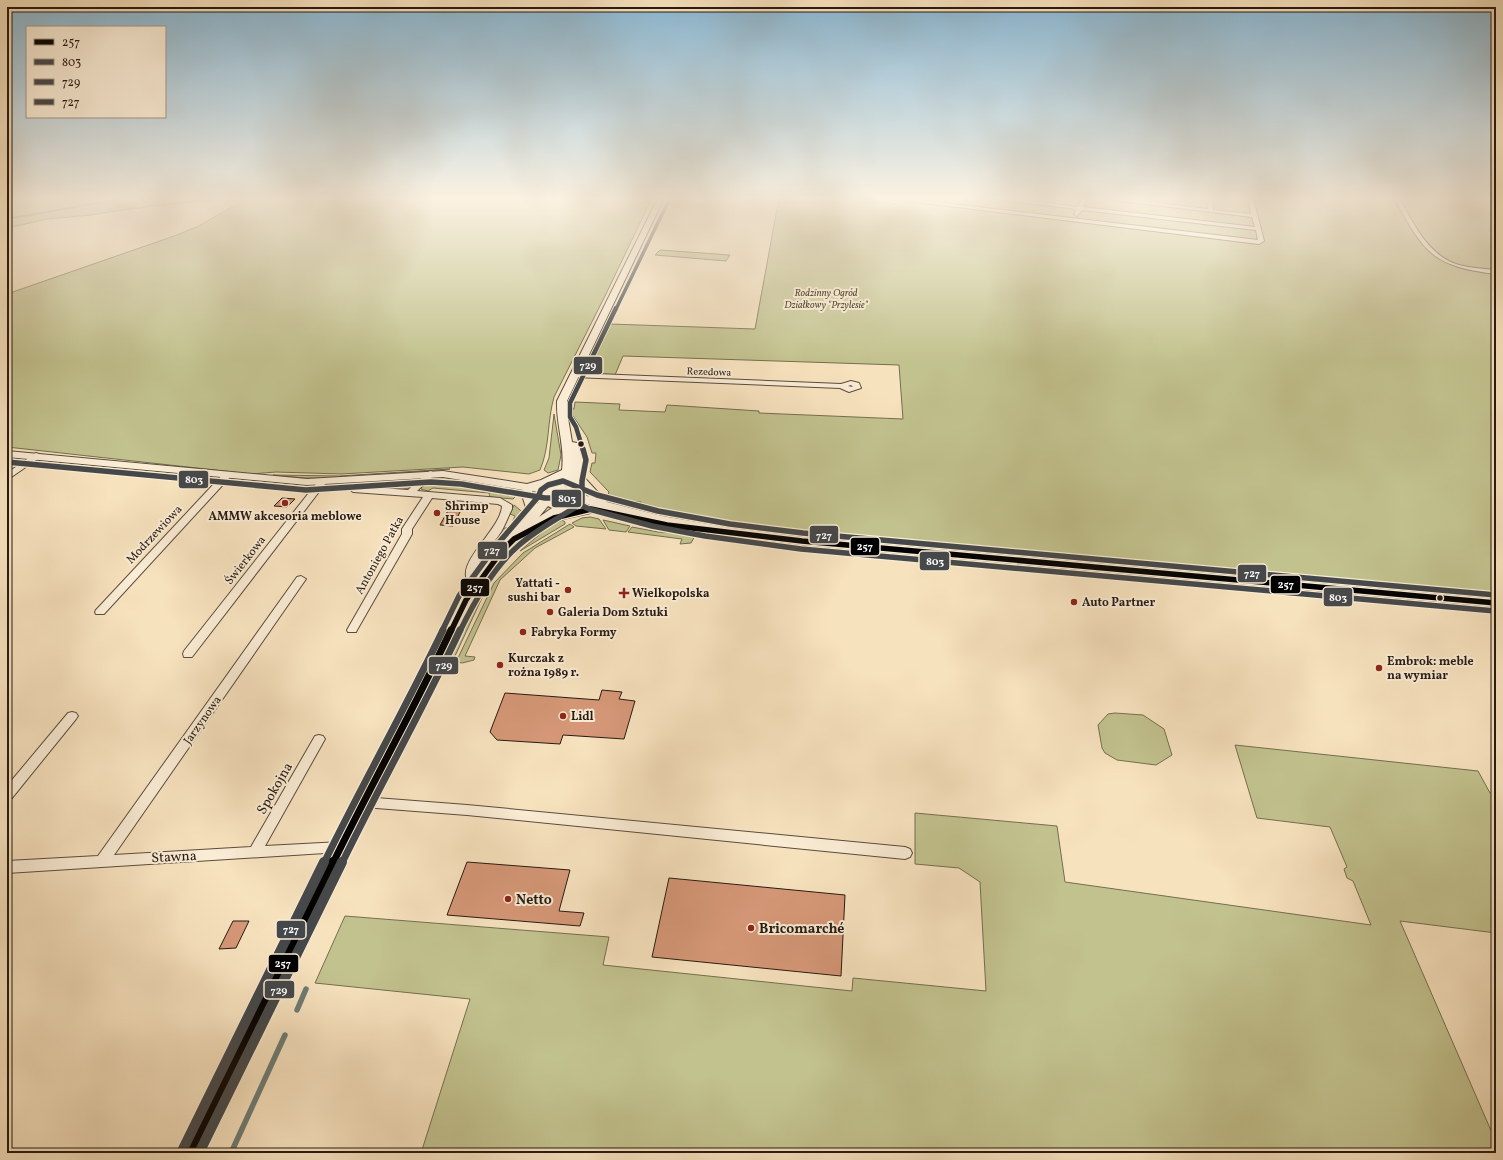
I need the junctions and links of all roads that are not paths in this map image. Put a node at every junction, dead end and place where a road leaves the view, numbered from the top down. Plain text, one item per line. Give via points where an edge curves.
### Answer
1 (634, 252) edge
2 (1433, 252) edge
3 (1496, 272) edge
4 (574, 375) junction
5 (843, 386) dead end
6 (7, 454) edge
7 (36, 456) junction
8 (571, 473) junction
9 (227, 475) junction
10 (427, 476) junction
11 (7, 477) edge
12 (322, 482) junction
13 (353, 489) dead end
14 (528, 489) junction
15 (554, 491) junction
16 (410, 493) junction
17 (576, 494) junction
18 (429, 495) junction
19 (564, 505) junction
20 (605, 506) junction
21 (540, 508) junction
22 (591, 509) junction
23 (701, 528) junction
24 (516, 537) junction
25 (301, 579) dead end
26 (476, 586) junction
27 (1496, 603) edge
28 (100, 612) dead end
29 (352, 630) dead end
30 (188, 654) dead end
31 (72, 716) dead end
32 (318, 739) dead end
33 (7, 795) edge
34 (363, 802) junction
35 (341, 846) junction
36 (255, 852) junction
37 (905, 854) dead end
38 (103, 860) junction
39 (7, 867) edge
40 (190, 1153) edge

1 - 4 street
2 - 3 street via 1456,265
4 - 5 street, Rezedowa
4 - 8 street via 562,401 562,419
6 - 7 street
7 - 9 street
7 - 11 street
8 - 14 street
8 - 15 street
8 - 17 street
8 - 20 street
9 - 12 street
9 - 28 street, Modrzewiowa
10 - 12 street
10 - 14 street via 479,478
10 - 16 street
12 - 30 street, Świerkowa
13 - 16 street
14 - 15 street
14 - 21 street
14 - 21 street via 539,496
15 - 17 street via 568,490
15 - 21 street via 547,494
16 - 18 street
17 - 19 street via 574,501
17 - 20 street
18 - 26 street via 500,501 507,505 496,532 474,562 470,577
18 - 29 street, Antoniego Patka via 407,529 407,534
19 - 21 street
19 - 22 street
19 - 24 street
20 - 23 street
21 - 24 street
22 - 23 street
22 - 24 street via 554,518
23 - 27 street via 848,546
24 - 26 street
25 - 38 street, Jarzynowa
26 - 34 street via 466,600 417,702
31 - 33 street
32 - 36 street, Spokojna
34 - 35 street
34 - 37 street
35 - 36 street, Stawna
35 - 40 street
36 - 38 street, Stawna
38 - 39 street, Stawna

